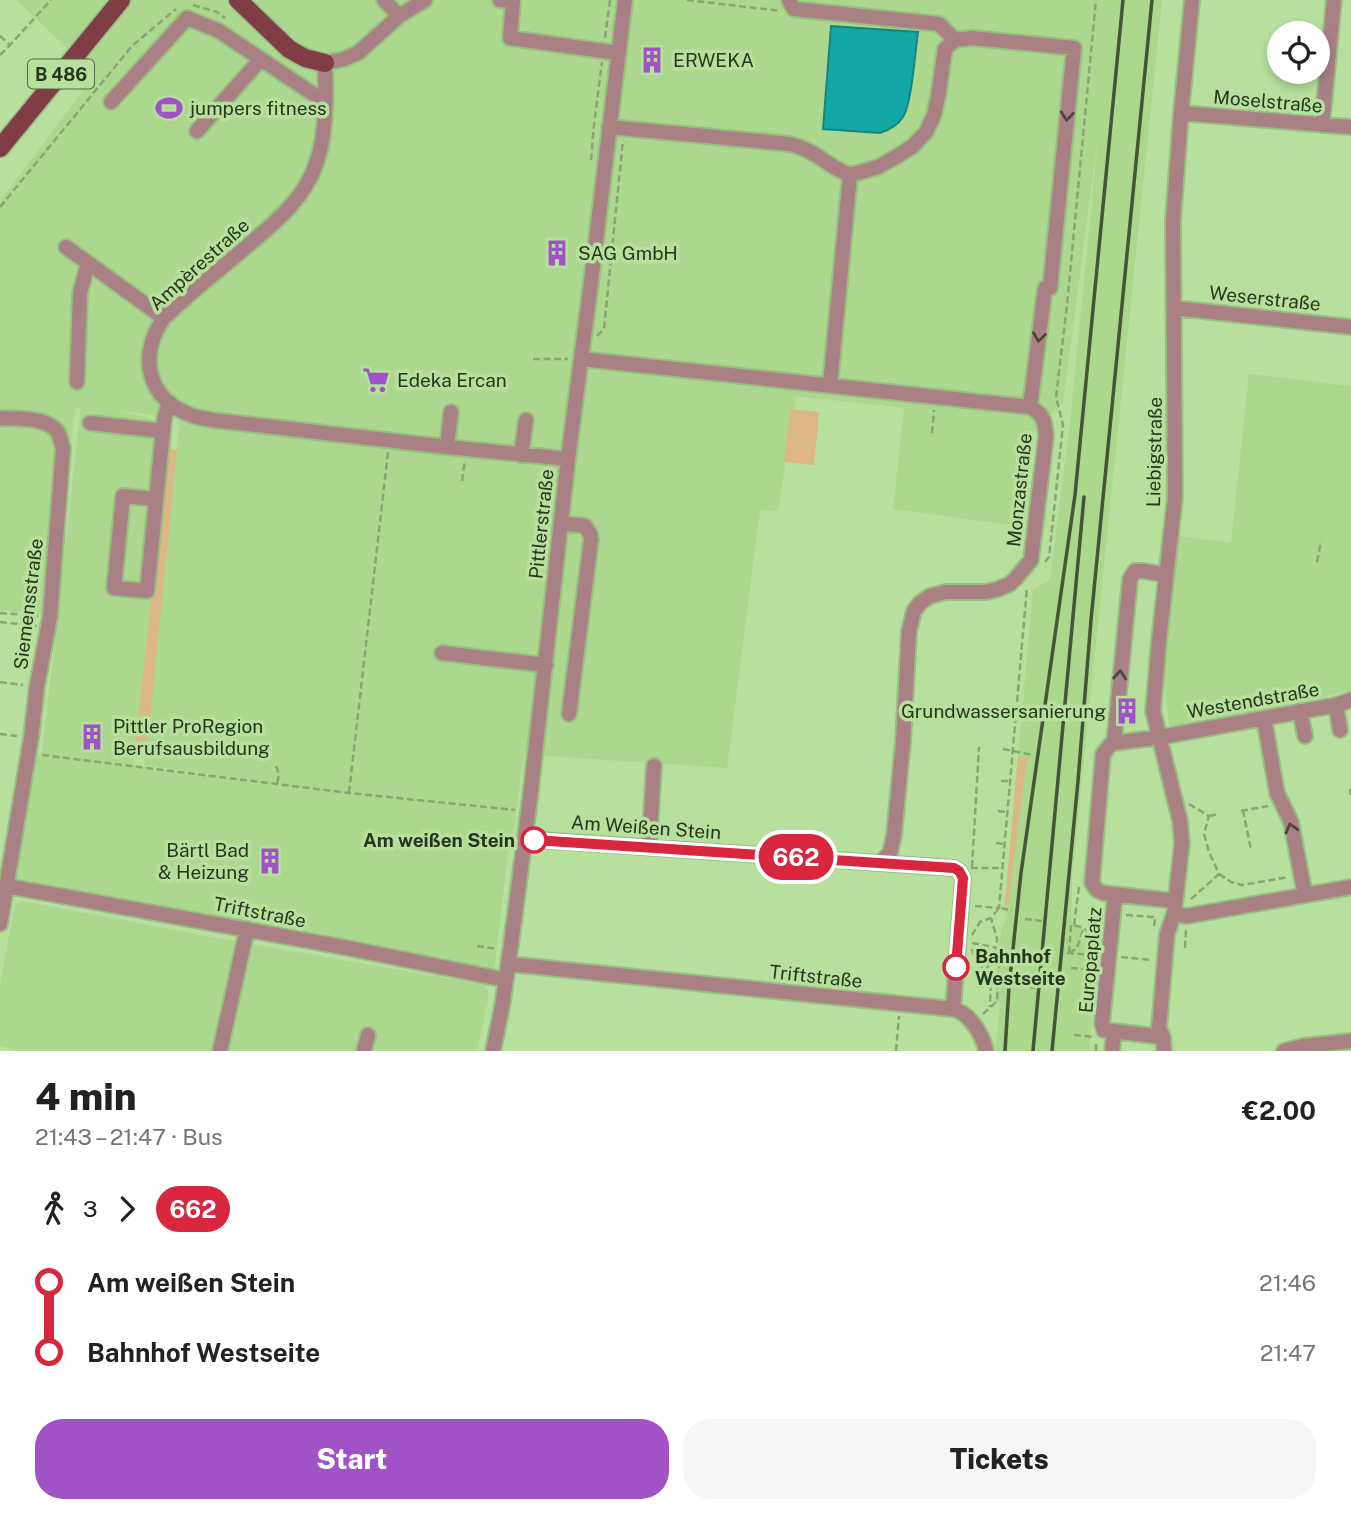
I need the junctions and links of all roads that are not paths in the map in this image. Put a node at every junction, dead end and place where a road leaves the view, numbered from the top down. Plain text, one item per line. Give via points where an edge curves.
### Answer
1 (121, 0) edge
2 (238, 0) edge
3 (384, 0) edge
4 (500, 0) edge
5 (625, 0) edge
6 (1192, 0) edge
7 (1334, 0) edge
8 (791, 4) edge
9 (412, 6) edge
10 (954, 40) junction
11 (611, 52) junction
12 (261, 59) junction
13 (326, 63) junction
14 (111, 102) dead end
15 (325, 102) junction
16 (1181, 113) junction
17 (1322, 125) junction
18 (617, 128) junction
19 (1351, 128) edge
20 (197, 131) dead end
21 (0, 148) edge
22 (850, 175) junction
23 (66, 247) dead end
24 (88, 263) junction
25 (1174, 308) junction
26 (164, 318) junction
27 (1351, 327) edge
28 (587, 359) junction
29 (77, 382) dead end
30 (830, 385) junction
31 (169, 402) junction
32 (1030, 407) junction
33 (451, 412) dead end
34 (0, 418) edge
35 (526, 420) dead end
36 (90, 423) dead end
37 (163, 431) junction
38 (447, 447) junction
39 (521, 455) junction
40 (568, 459) junction
41 (156, 499) junction
42 (561, 523) junction
43 (1166, 575) junction
44 (442, 653) dead end
45 (546, 665) junction
46 (1351, 700) edge
47 (1336, 705) junction
48 (1300, 711) junction
49 (569, 714) dead end
50 (1264, 718) junction
51 (1340, 730) dead end
52 (1305, 736) dead end
53 (1161, 737) junction
54 (1114, 743) junction
55 (654, 766) dead end
56 (525, 839) junction
57 (649, 847) junction
58 (881, 862) junction
59 (7, 886) junction
60 (1351, 887) edge
61 (1115, 895) junction
62 (1305, 895) junction
63 (1174, 907) junction
64 (1, 917) edge
65 (247, 929) junction
66 (509, 957) junction
67 (506, 980) junction
68 (953, 1009) junction
69 (1114, 1032) junction
70 (368, 1035) dead end
71 (1351, 1041) edge
72 (1163, 1044) edge
73 (220, 1051) edge
74 (364, 1051) edge
75 (493, 1051) edge
76 (986, 1051) edge
77 (1112, 1051) edge
78 (1284, 1051) edge

1 - 21 main road, B 486
2 - 13 main road via 289,49
3 - 9 street
4 - 11 street via 513,1 510,38
5 - 11 street, Pittlerstraße
6 - 16 street, Liebigstraße
7 - 17 street
8 - 10 street via 939,24
9 - 13 street via 358,53
10 - 22 street via 945,49 934,115 926,132 896,158
10 -> 32 street via 1074,48 1050,288 1045,288
11 - 18 street, Pittlerstraße
12 - 14 street via 219,31 187,18
12 - 15 street
12 - 20 street
13 - 15 street, Ampèrestraße
15 - 26 street, Ampèrestraße via 317,162 297,198
16 - 17 street, Moselstraße
16 - 25 street, Liebigstraße via 1173,221
17 - 19 street, Moselstraße
18 - 22 street via 790,144
18 - 28 street, Pittlerstraße
22 - 30 street
23 - 24 street
24 - 26 street
24 - 29 street via 80,293
25 - 27 street, Weserstraße
25 - 43 street, Liebigstraße via 1175,497
26 - 31 street, Ampèrestraße via 152,339 149,374
28 - 30 street, Monzastraße
28 - 40 street, Pittlerstraße
30 - 32 street, Monzastraße
31 - 37 street
31 - 38 street, Ampèrestraße via 192,416 212,420
32 - 58 street, Monzastraße via 1045,420 1046,438 1031,560 1010,584 986,592 930,596 914,611 894,835 890,853
33 - 38 street
34 - 59 street, Siemensstraße via 51,426 63,448 49,622
35 - 39 street
36 - 37 street
37 - 41 street
38 - 39 street, Ampèrestraße
39 - 40 street, Ampèrestraße
40 - 42 street, Pittlerstraße
41 - 41 street via 147,591 114,588 123,495
42 - 45 street, Pittlerstraße
42 - 49 street via 585,526 591,540
43 - 53 street, Liebigstraße via 1153,711
54 -> 43 street via 1130,579 1135,571
44 - 45 street
45 - 56 street, Pittlerstraße
46 - 47 street, Westendstraße
47 - 48 street, Westendstraße
47 - 51 street
48 - 50 street, Westendstraße
48 - 52 street
50 - 53 street, Westendstraße
62 -> 50 street via 1291,822 1277,793
53 - 54 street, Westendstraße
53 - 63 street, Liebigstraße via 1182,835
54 - 61 street via 1103,754 1092,883 1097,890
55 - 57 street
56 - 57 street, Am Weißen Stein
56 - 66 street, Pittlerstraße
57 - 58 street, Am Weißen Stein
58 - 68 street, Am Weißen Stein via 954,868 962,874
59 - 64 street, Siemensstraße
59 - 65 street, Triftstraße
60 - 62 street
61 - 63 street, Europaplatz
61 - 69 street, Europaplatz via 1104,956 1102,1023 1104,1030
62 - 63 street via 1187,916
63 - 72 street via 1175,961
63 - 72 street via 1167,934 1159,1028
65 - 67 street, Triftstraße
65 - 73 street
66 - 67 street, Pittlerstraße
66 - 68 street, Triftstraße
67 - 75 street, Pittlerstraße
68 - 76 street via 964,1013
69 - 72 street, Europaplatz
69 - 77 street
70 - 74 street
71 - 78 street

